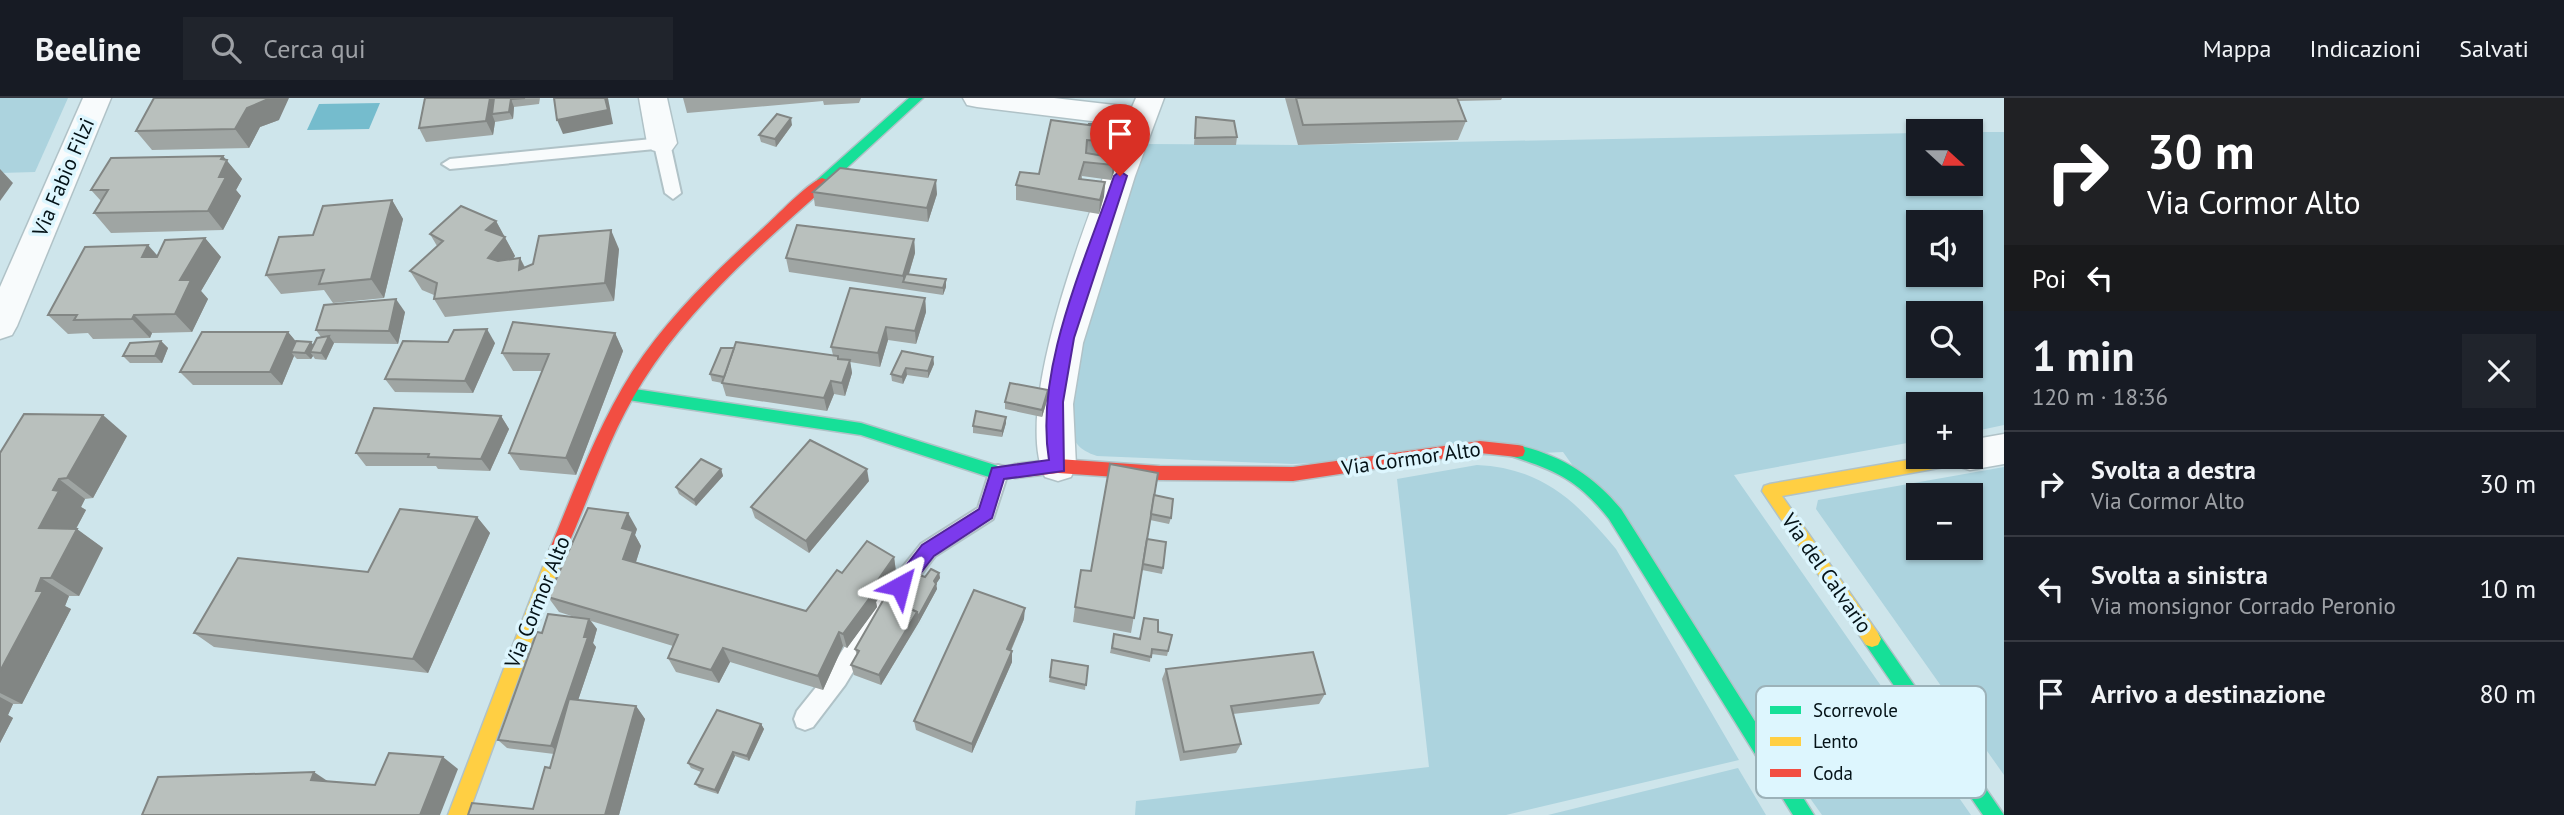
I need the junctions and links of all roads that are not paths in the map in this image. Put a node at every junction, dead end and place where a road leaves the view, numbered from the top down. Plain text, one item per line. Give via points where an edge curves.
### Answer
1 (97, 98) edge
2 (653, 98) edge
3 (917, 98) edge
4 (976, 98) edge
5 (1145, 108) edge
6 (662, 144) junction
7 (450, 164) dead end
8 (673, 193) dead end
9 (15, 256) edge
10 (0, 326) edge
11 (628, 394) junction
12 (2004, 449) edge
13 (1983, 453) edge
14 (1058, 466) junction
15 (1906, 467) edge
16 (998, 473) junction
17 (1905, 686) edge
18 (805, 719) dead end
19 (1756, 739) edge
20 (1793, 798) edge
21 (1982, 798) edge
22 (458, 815) edge
23 (1804, 815) edge
24 (1994, 815) edge

1 - 9 street, Via Fabio Filzi
2 - 6 street
3 - 11 street, Via Cormor Alto via 734,267 654,354
4 - 5 street
5 - 14 street via 1067,338 1056,402
6 - 7 lane
6 - 8 lane
9 - 10 street, Via Fabio Filzi
11 - 16 street, Via Cormor Alto via 861,429
11 - 22 street, Via Cormor Alto via 575,507 521,640
12 - 13 street
14 - 16 street, Via Cormor Alto
14 - 19 street, Via Cormor Alto via 1160,473 1293,474 1479,447 1552,461 1595,488 1615,514
15 - 17 street, Via del Calvario via 1770,491
16 - 18 lane via 986,513 928,550
20 - 23 street, Via Cormor Alto
21 - 24 street, Via del Calvario

